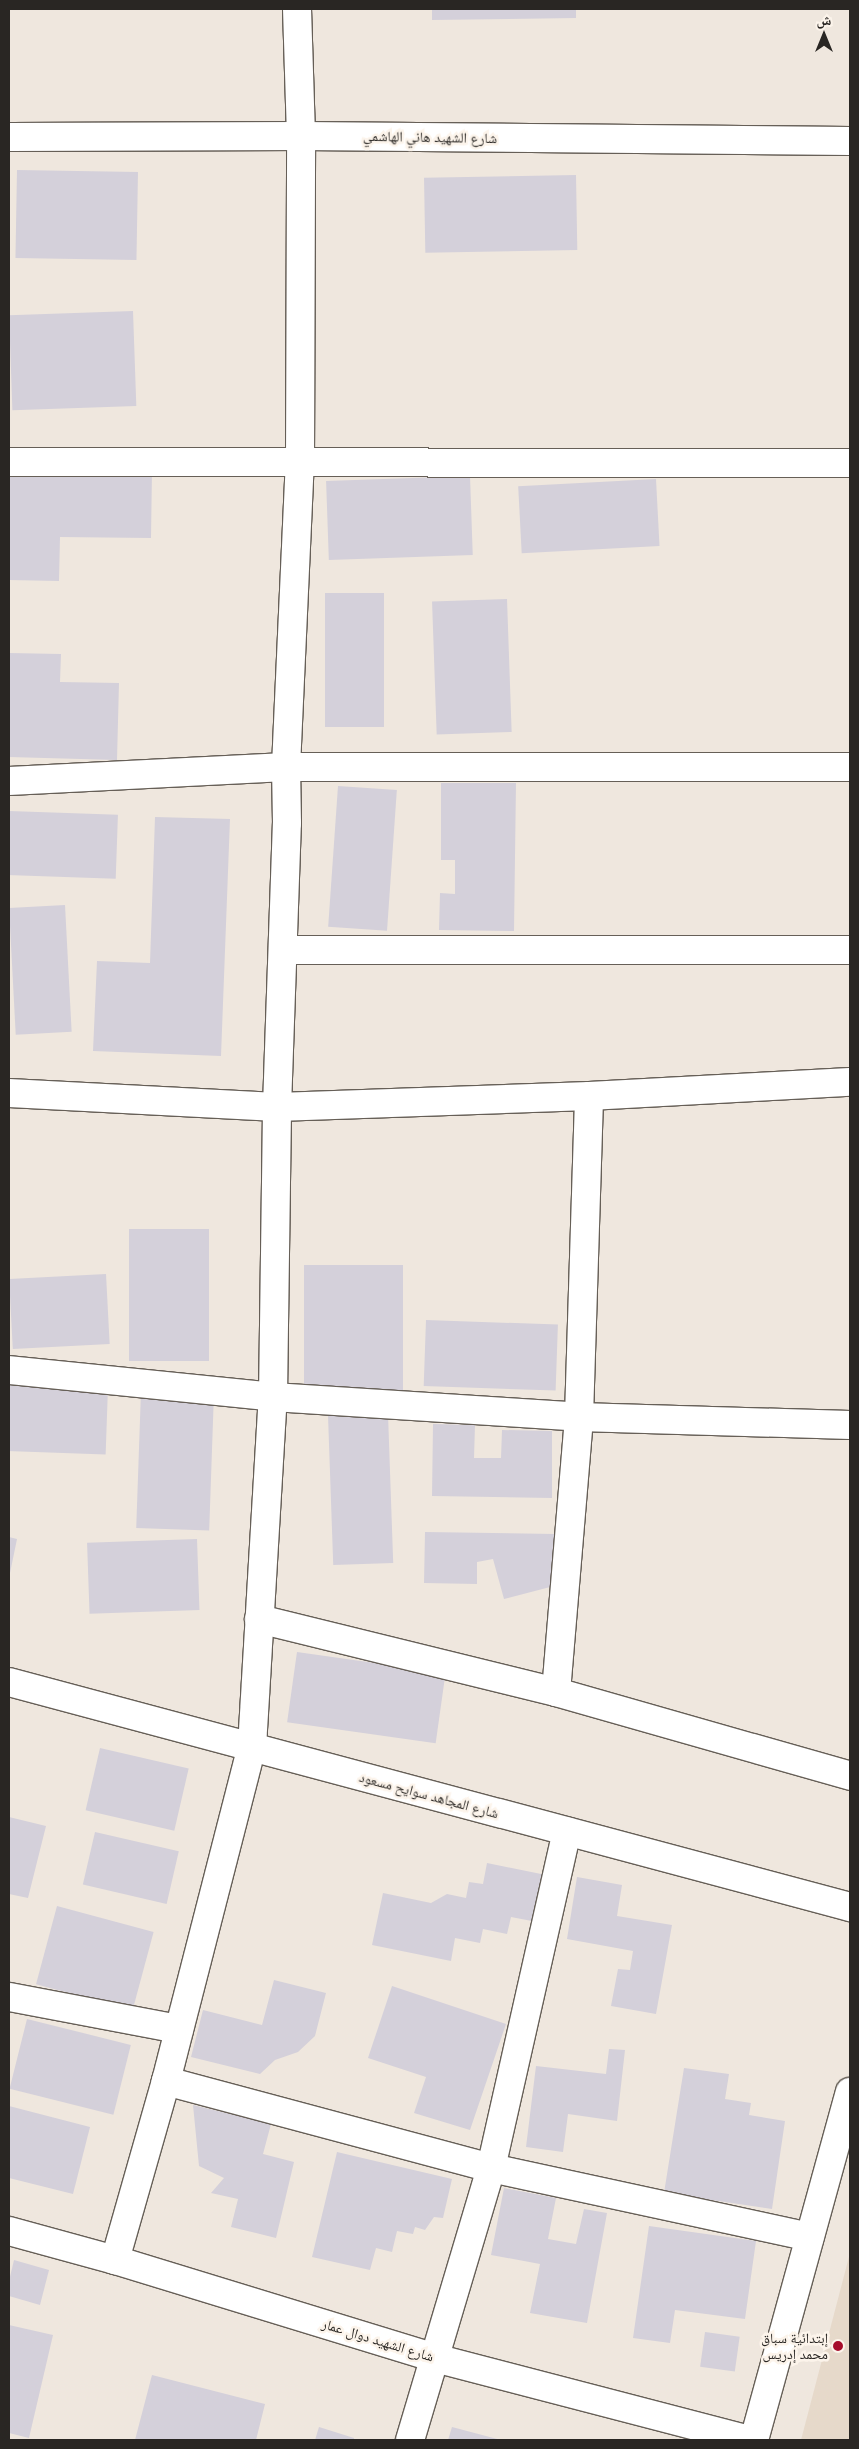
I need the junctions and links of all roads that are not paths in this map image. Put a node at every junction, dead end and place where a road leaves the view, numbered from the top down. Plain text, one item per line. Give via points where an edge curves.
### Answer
1 (297, 9) edge
2 (301, 136) junction
3 (9, 137) edge
4 (850, 141) edge
5 (300, 461) junction
6 (9, 462) edge
7 (850, 463) edge
8 (286, 767) junction
9 (850, 767) edge
10 (9, 781) edge
11 (284, 950) junction
12 (850, 950) edge
13 (850, 1082) edge
14 (9, 1093) edge
15 (589, 1096) junction
16 (277, 1107) junction
17 (9, 1370) edge
18 (273, 1397) junction
19 (579, 1417) junction
20 (850, 1425) edge
21 (259, 1620) junction
22 (9, 1682) edge
23 (556, 1692) junction
24 (252, 1747) junction
25 (850, 1776) edge
26 (566, 1831) junction
27 (850, 1907) edge
28 (9, 1997) edge
29 (179, 2030) junction
30 (166, 2081) junction
31 (850, 2092) edge
32 (491, 2168) junction
33 (9, 2231) edge
34 (810, 2237) junction
35 (115, 2260) junction
36 (435, 2358) junction
37 (410, 2440) edge
38 (750, 2440) edge
39 (754, 2440) edge

1 - 2 street
2 - 3 street, شارع الشهيد هاني الهاشمي
2 - 4 street, شارع الشهيد هاني الهاشمي
2 - 5 street
5 - 6 street
5 - 7 street
5 - 8 street
8 - 9 street
8 - 10 street
8 - 11 street
11 - 12 street
11 - 16 street
13 - 15 street
14 - 16 street
15 - 16 street
15 - 19 street
16 - 18 street
17 - 18 street
18 - 19 street
18 - 21 street
19 - 20 street
19 - 23 street
21 - 23 street
21 - 24 street
22 - 24 street, شارع المجاهد سوايح مسعود
23 - 25 street
24 - 26 street, شارع المجاهد سوايح مسعود
24 - 29 street
26 - 27 street, شارع المجاهد سوايح مسعود
26 - 32 street
28 - 29 street
29 - 30 street
30 - 32 street
30 - 35 street
31 - 34 street
32 - 34 street
32 - 36 street
33 - 35 street, شارع الشهيد دوال عمار
34 - 39 street
35 - 36 street, شارع الشهيد دوال عمار
36 - 37 street
36 - 38 street, شارع الشهيد دوال عمار

